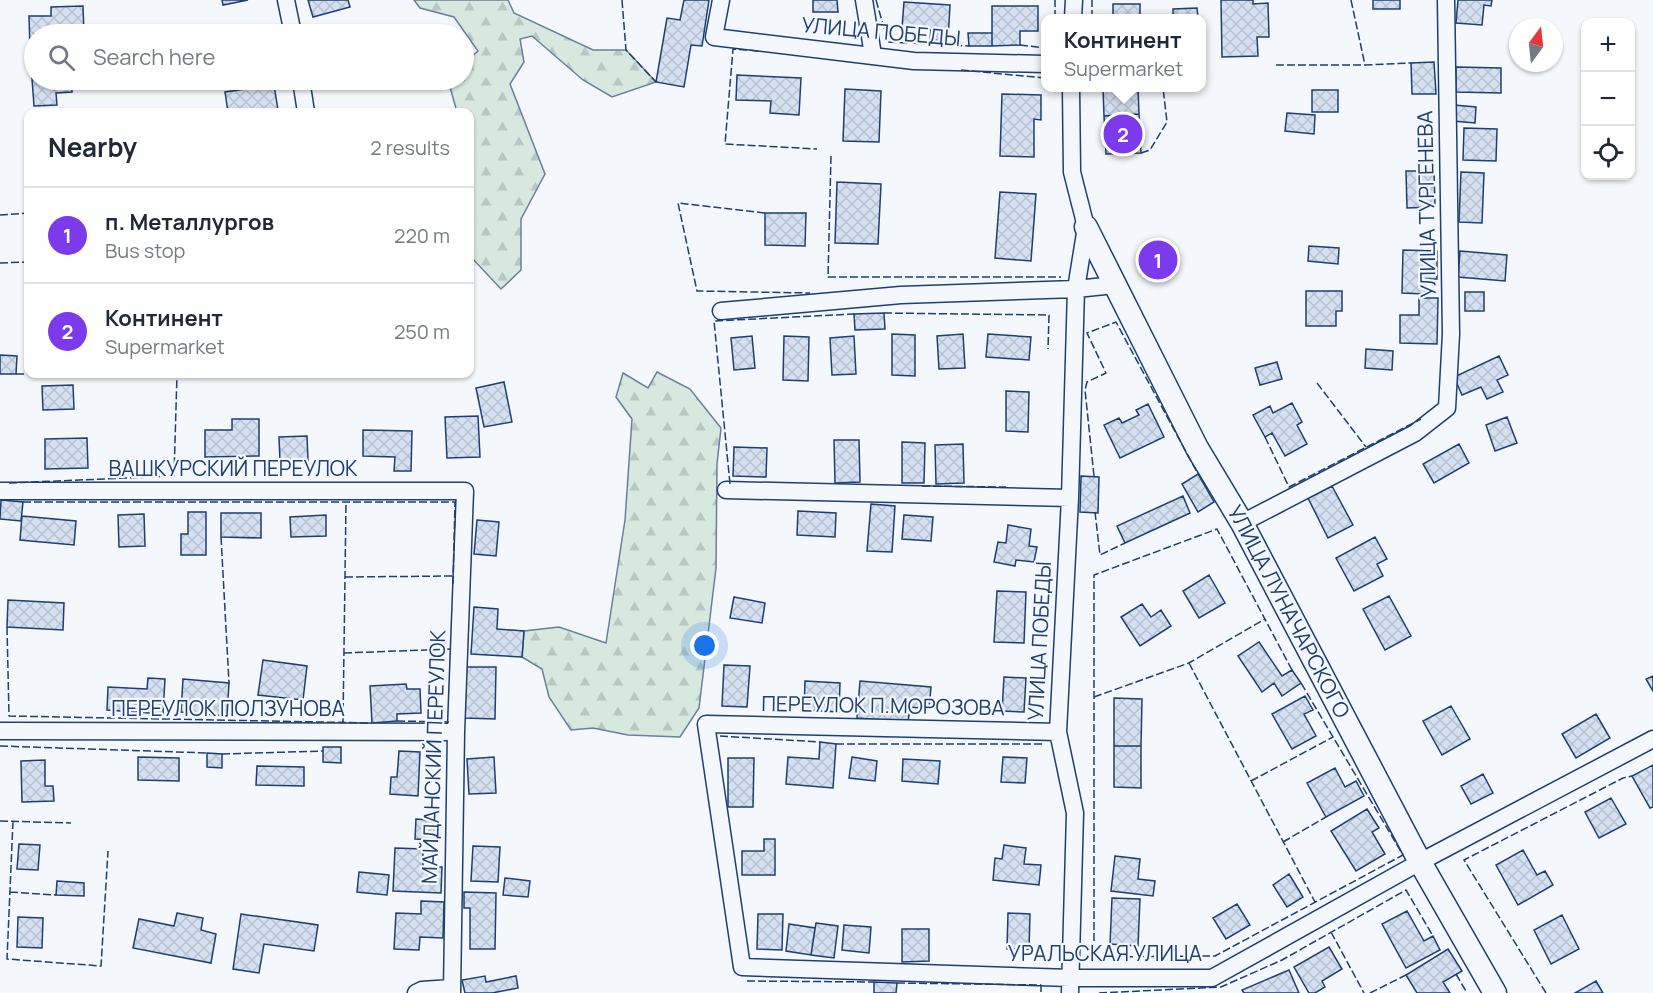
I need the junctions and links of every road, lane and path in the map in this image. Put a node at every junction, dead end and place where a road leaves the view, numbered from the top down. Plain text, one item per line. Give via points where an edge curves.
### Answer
1 (286, 0) edge
2 (721, 0) edge
3 (864, 0) edge
4 (1446, 0) edge
5 (291, 24) edge
6 (873, 55) junction
7 (1041, 64) edge
8 (303, 90) edge
9 (1071, 92) edge
10 (305, 108) edge
11 (1086, 227) junction
12 (1115, 285) junction
13 (1076, 289) junction
14 (721, 311) dead end
15 (726, 490) dead end
16 (0, 491) edge
17 (465, 491) joint
18 (1070, 498) junction
19 (1242, 523) junction
20 (706, 724) joint
21 (0, 731) edge
22 (456, 732) junction
23 (1058, 732) junction
24 (1653, 739) edge
25 (1420, 862) junction
26 (1070, 985) edge
27 (451, 991) edge
28 (416, 993) edge
29 (1495, 993) edge

1 - 5 street
2 - 6 street, УЛИЦА ПОБЕДЫ via 714,37
3 - 6 street
4 - 19 street, УЛИЦА ТУРГЕНЕВА via 1451,334 1447,408 1415,433
6 - 7 street, УЛИЦА ПОБЕДЫ via 915,61
8 - 10 street
9 - 11 street, УЛИЦА ПОБЕДЫ via 1072,172
11 - 12 street, УЛИЦА ЛУНАЧАРСКОГО
11 - 13 street, УЛИЦА ПОБЕДЫ
12 - 13 street
12 - 19 street, УЛИЦА ЛУНАЧАРСКОГО via 1197,448
13 - 14 street via 901,295
13 - 18 street, УЛИЦА ПОБЕДЫ
15 - 18 street
16 - 17 street, ВАШКУРСКИЙ ПЕРЕУЛОК
17 - 22 street, МАЙДАНСКИЙ ПЕРЕУЛОК
18 - 23 street, УЛИЦА ПОБЕДЫ
19 - 25 street, УЛИЦА ЛУНАЧАРСКОГО
20 - 23 street, ПЕРЕУЛОК П.МОРОЗОВА
20 - 26 street, УРАЛЬСКАЯ УЛИЦА via 742,967
21 - 22 street, ПЕРЕУЛОК ПОЛЗУНОВА
22 - 27 street, МАЙДАНСКИЙ ПЕРЕУЛОК
23 - 26 street, УЛИЦА ПОБЕДЫ via 1075,813
24 - 25 street, УРАЛЬСКАЯ УЛИЦА
25 - 26 street, УРАЛЬСКАЯ УЛИЦА via 1212,978
25 - 29 street, УЛИЦА ЛУНАЧАРСКОГО
27 - 28 street, МАЙДАНСКИЙ ПЕРЕУЛОК

